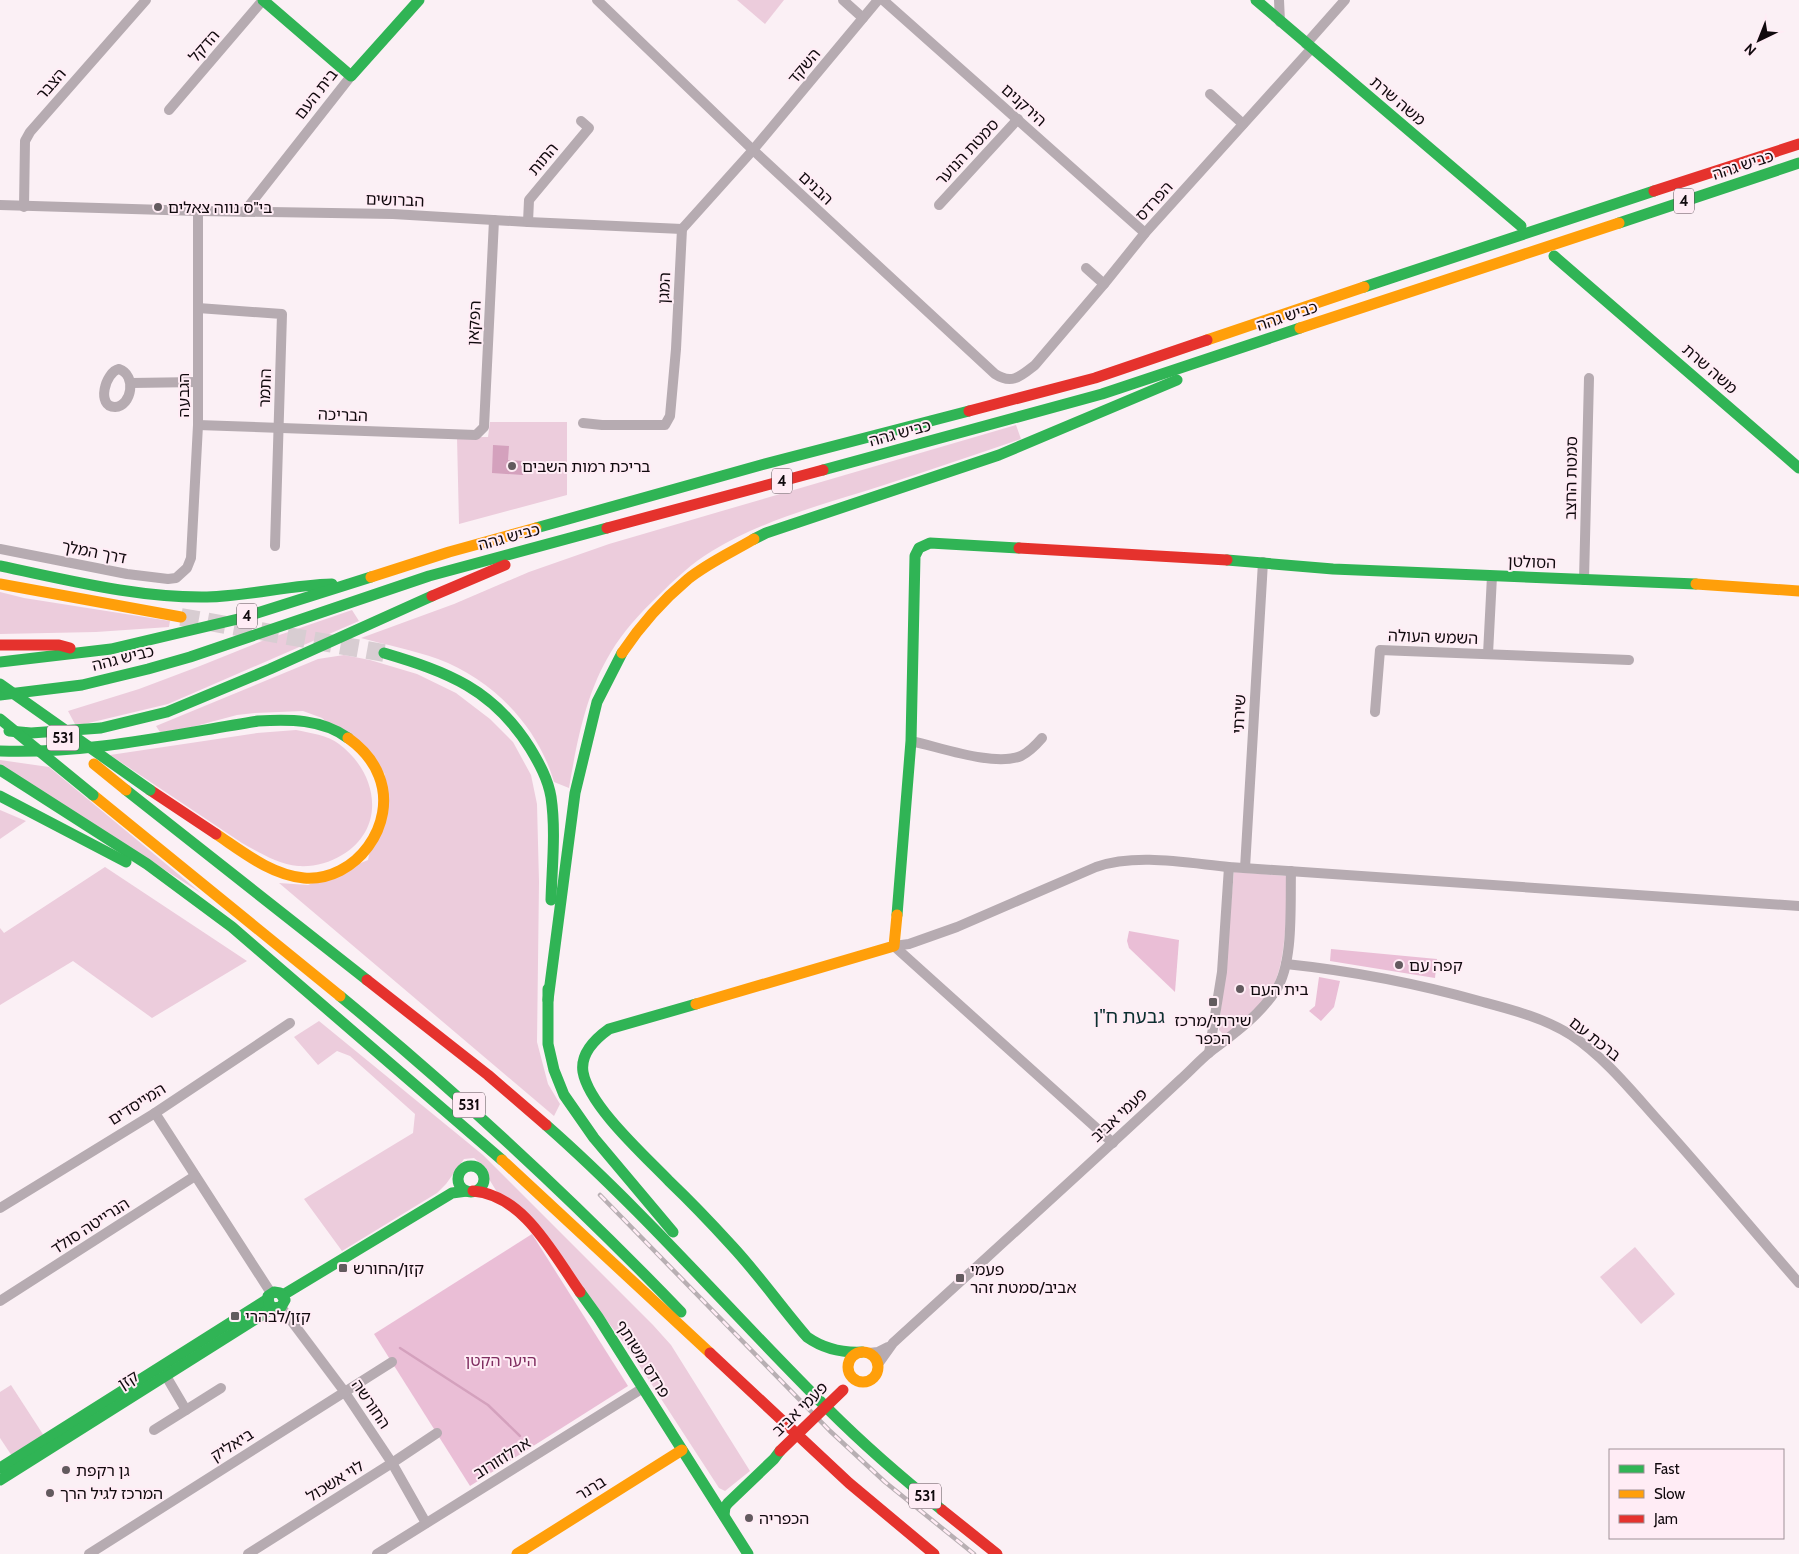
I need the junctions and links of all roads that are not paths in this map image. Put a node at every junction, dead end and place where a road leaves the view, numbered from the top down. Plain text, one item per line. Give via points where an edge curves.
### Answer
1 (146, 0) edge
2 (263, 0) edge
3 (419, 0) edge
4 (597, 0) edge
5 (843, 0) edge
6 (878, 0) edge
7 (883, 0) edge
8 (1256, 0) edge
9 (1279, 0) edge
10 (1345, 0) edge
11 (863, 18) junction
12 (1280, 22) junction
13 (1308, 46) junction
14 (351, 76) junction
15 (1210, 94) dead end
16 (168, 110) dead end
17 (1018, 119) junction
18 (581, 121) dead end
19 (1243, 124) junction
20 (1799, 144) edge
21 (753, 150) junction
22 (1799, 163) edge
23 (0, 205) edge
24 (939, 205) dead end
25 (24, 206) junction
26 (198, 211) junction
27 (244, 212) junction
28 (494, 220) junction
29 (528, 222) junction
30 (1521, 226) dead end
31 (682, 229) junction
32 (1145, 233) junction
33 (1554, 256) dead end
34 (1086, 268) dead end
35 (1104, 284) junction
36 (198, 308) junction
37 (1296, 330) junction
38 (1023, 375) joint
39 (1589, 378) dead end
40 (198, 382) junction
41 (131, 383) dead end
42 (583, 423) dead end
43 (198, 425) junction
44 (484, 427) joint
45 (278, 428) junction
46 (1799, 468) edge
47 (619, 524) junction
48 (275, 546) dead end
49 (0, 549) edge
50 (1263, 562) junction
51 (0, 566) edge
52 (182, 574) joint
53 (1492, 576) junction
54 (1584, 580) junction
55 (0, 584) edge
56 (348, 584) junction
57 (1799, 591) edge
58 (181, 617) tunnel mouth
59 (0, 645) edge
60 (87, 653) junction
61 (384, 653) tunnel mouth
62 (1488, 654) junction
63 (1629, 660) dead end
64 (0, 662) edge
65 (0, 685) edge
66 (0, 695) edge
67 (1375, 712) dead end
68 (0, 719) edge
69 (0, 729) edge
70 (1042, 738) dead end
71 (912, 741) junction
72 (0, 751) edge
73 (0, 770) edge
74 (0, 796) edge
75 (1229, 867) junction
76 (1245, 868) junction
77 (1292, 871) junction
78 (1799, 906) edge
79 (894, 946) junction
80 (275, 964) junction
81 (1286, 964) junction
82 (548, 1000) junction
83 (290, 1023) dead end
84 (1209, 1053) junction
85 (155, 1113) junction
86 (1113, 1143) junction
87 (195, 1176) junction
88 (458, 1179) junction
89 (484, 1179) junction
90 (470, 1191) junction
91 (452, 1193) junction
92 (495, 1194) junction
93 (0, 1208) edge
94 (1799, 1283) edge
95 (0, 1301) edge
96 (273, 1302) junction
97 (893, 1344) junction
98 (832, 1350) junction
99 (866, 1352) junction
100 (392, 1362) dead end
101 (878, 1364) junction
102 (849, 1370) junction
103 (166, 1376) junction
104 (859, 1381) junction
105 (221, 1388) dead end
106 (643, 1388) junction
107 (843, 1390) junction
108 (344, 1391) junction
109 (186, 1410) junction
110 (154, 1430) dead end
111 (437, 1433) dead end
112 (855, 1435) junction
113 (682, 1450) junction
114 (813, 1450) junction
115 (780, 1451) junction
116 (392, 1463) junction
117 (0, 1468) edge
118 (0, 1480) edge
119 (709, 1492) junction
120 (724, 1515) junction
121 (426, 1523) junction
122 (744, 1553) edge
123 (89, 1554) edge
124 (248, 1554) edge
125 (377, 1554) edge
126 (517, 1554) edge
127 (934, 1554) edge
128 (997, 1554) edge

1 - 25 street, הצבר via 30,132 25,142
2 - 14 main road
2 - 16 street, הדקל
3 - 14 main road, בית העם
4 - 21 street, הבנים
5 - 11 street
6 - 11 street, השקד
7 - 17 street, הירקנים
8 - 12 main road, משה שרת
9 - 12 street
10 - 13 street, הפרדס
11 - 21 street, השקד
12 - 13 main road, משה שרת
13 - 19 street, הפרדס
13 - 30 main road, משה שרת
14 - 27 street, בית העם
15 - 19 street
17 - 24 street, סמטת הנוער
17 - 32 street, הירקנים
18 - 29 street, התות via 589,128 529,200
19 - 32 street, הפרדס
20 - 56 main road, כביש גהה / 4 via 1095,378 744,470 449,552
21 - 31 street
21 - 38 street, הבנים via 995,374 1003,380
22 - 37 main road, כביש גהה / 4
23 - 25 street, הברושים
25 - 26 street, הברושים
26 - 27 street, הברושים
26 - 36 street, הגבעה
27 - 28 street, הברושים via 392,214
28 - 29 street, הברושים
28 - 44 street, הפקאן
29 - 31 street, הברושים
31 - 42 street, המגן via 670,416 665,425
32 - 35 street, הפרדס
33 - 46 main road, משה שרת
34 - 35 street
35 - 38 street, הפרדס
36 - 40 street, הגבעה
36 - 45 street, התמר via 282,314
37 - 47 main road, כביש גהה / 4 via 1102,394
37 - 82 main road via 998,455 766,534 689,578 634,635 597,702 575,793
39 - 54 street, סמטת החצב
40 - 41 street
40 - 43 street, הגבעה
43 - 45 street, הבריכה
43 - 52 street, הגבעה via 191,558
44 - 45 street, הבריכה via 476,435
45 - 48 street, התמר
47 - 66 main road, כביש גהה / 4 via 429,576 148,669 82,685
47 - 69 main road via 500,566 192,704 122,724 84,730 31,733
49 - 52 street, דרך המלך via 127,574 168,579
50 - 53 main road, הסולטן via 1333,569
50 - 71 main road, הסולטן via 924,544 914,559
50 - 76 street, שירתי
51 - 56 main road via 86,584 178,596 227,596 314,583
53 - 54 main road, הסולטן
53 - 62 street, השמש העולה
54 - 57 main road, הסולטן
55 - 58 main road
56 - 60 main road, כביש גהה / 4 via 229,621
59 - 60 main road via 59,645
60 - 64 main road, כביש גהה / 4
61 - 82 main road via 453,676 474,688 507,718 538,760 550,795 552,818
62 - 63 street, השמש העולה
62 - 67 street, השמש העולה via 1380,650
65 - 72 main road, bridge via 150,790 280,873 303,878 323,876 350,865 374,838 383,808 378,773 366,753 344,734 304,721 258,721 78,750
65 - 112 main road, 531, bridge via 126,790 533,1113 644,1217
68 - 114 main road, 531, bridge via 380,1029 488,1123 625,1253
70 - 71 street via 1022,755 1006,760
71 - 79 main road
73 - 80 main road via 164,875
74 - 80 main road via 143,872
75 - 76 street
75 - 79 street via 1166,861 1107,863 958,927
75 - 84 street via 1223,965
76 - 77 street
77 - 78 street
77 - 81 street, פעמי אביב
79 - 86 street
79 - 98 main road via 609,1029 590,1044 583,1064 589,1089 621,1131 752,1268 807,1337 816,1345
80 - 114 main road via 479,1139
81 - 84 street, פעמי אביב via 1269,1000
81 - 94 street, ברכת עם via 1418,984 1511,1010 1572,1036 1611,1070 1677,1140
82 - 112 main road via 548,1044 554,1070 576,1115 675,1235
83 - 85 street, המייסדים
84 - 86 street, פעמי אביב
85 - 87 street, החורשה
85 - 93 street, המייסדים
86 - 97 street, פעמי אביב
87 - 95 street, הנרייטה סולד
87 - 96 street, החורשה
88 - 89 main road via 463,1168 471,1166 482,1171
88 - 90 main road via 461,1187
88 - 91 main road
89 - 90 main road via 481,1187
89 - 92 main road, פרדס משותף
90 - 91 main road
90 - 92 main road, פרדס משותף
91 - 96 main road via 283,1295 285,1300
92 - 106 main road, פרדס משותף via 534,1226
96 - 103 main road, קזן
96 - 108 street, החורשה
96 - 117 main road, קזן
97 - 99 street, פעמי אביב via 878,1352
97 - 101 street, פעמי אביב
98 - 99 main road
98 - 102 main road
99 - 101 main road
99 - 102 main road via 852,1357
100 - 108 street, ביאליק
101 - 104 main road via 875,1377
102 - 104 main road
102 - 107 main road, פעמי אביב
103 - 109 street
103 - 118 main road, קזן
104 - 107 main road, פעמי אביב
105 - 109 street
106 - 113 main road, פרדס משותף
106 - 121 street, ארלוזורוב
107 - 115 main road, פעמי אביב, bridge
108 - 116 street, החורשה
108 - 123 street, ביאליק
109 - 110 street
111 - 116 street, לוי אשכול
112 - 128 main road, 531
113 - 119 main road, פרדס משותף
113 - 126 main road, ברנר
114 - 127 main road, 531
115 - 119 main road, פעמי אביב via 727,1494
115 - 120 main road, פעמי אביב via 725,1506
116 - 121 street, החורשה
116 - 124 street, לוי אשכול
119 - 120 main road, פרדס משותף
120 - 122 main road, פרדס משותף
121 - 125 street, ארלוזורוב

